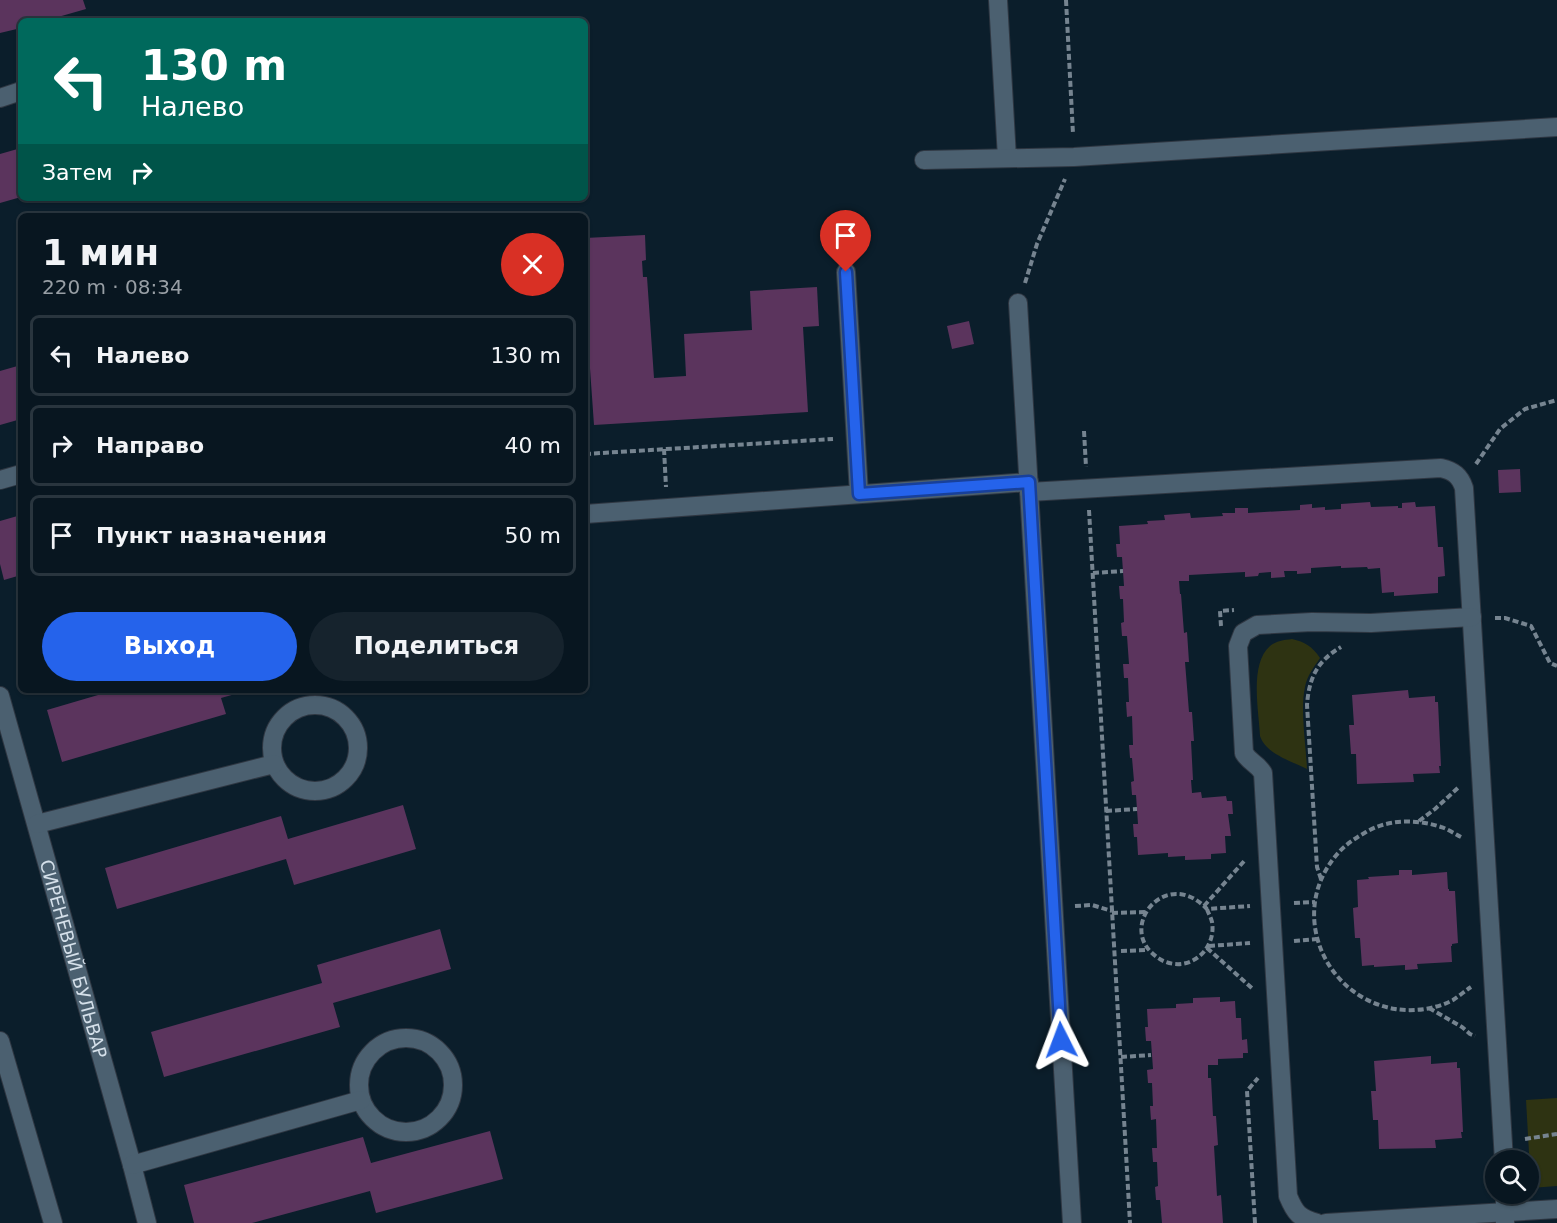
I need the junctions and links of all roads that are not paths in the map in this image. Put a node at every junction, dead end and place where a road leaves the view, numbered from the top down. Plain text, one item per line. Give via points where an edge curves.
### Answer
1 (998, 0) edge
2 (18, 92) edge
3 (0, 98) edge
4 (1557, 127) edge
5 (1007, 158) junction
6 (924, 160) dead end
7 (846, 272) dead end
8 (1018, 303) dead end
9 (18, 475) edge
10 (0, 480) edge
11 (1029, 487) junction
12 (859, 494) junction
13 (588, 514) edge
14 (1472, 617) junction
15 (0, 696) edge
16 (274, 764) junction
17 (37, 824) junction
18 (0, 1041) edge
19 (361, 1100) junction
20 (1503, 1150) edge
21 (132, 1165) junction
22 (1557, 1209) edge
23 (1505, 1218) edge
24 (53, 1223) edge
25 (147, 1223) edge
26 (1072, 1223) edge
27 (1317, 1223) edge
28 (1326, 1223) edge

1 - 5 lane
2 - 3 lane
4 - 5 lane
5 - 6 lane
7 - 12 lane
8 - 11 lane
9 - 10 lane
11 - 12 lane
11 - 14 lane via 1088,489 1441,468 1452,471 1464,488
11 - 26 lane
12 - 13 lane
14 - 20 lane
14 - 27 lane via 1257,625 1244,633 1238,646 1244,753 1263,773 1288,1196 1293,1210 1305,1220
15 - 17 lane, СИРЕНЕВЫЙ БУЛЬВАР
16 - 16 lane via 294,786 308,791 338,785 356,762 355,732 336,709 306,705 281,721 274,734
16 - 17 lane
17 - 21 lane, СИРЕНЕВЫЙ БУЛЬВАР
18 - 24 lane
19 - 19 lane via 380,1125 410,1133 425,1129 448,1108 453,1094 449,1063 426,1041 395,1038 369,1055 361,1069
19 - 21 lane
21 - 25 lane, СИРЕНЕВЫЙ БУЛЬВАР
22 - 23 lane
23 - 28 lane

